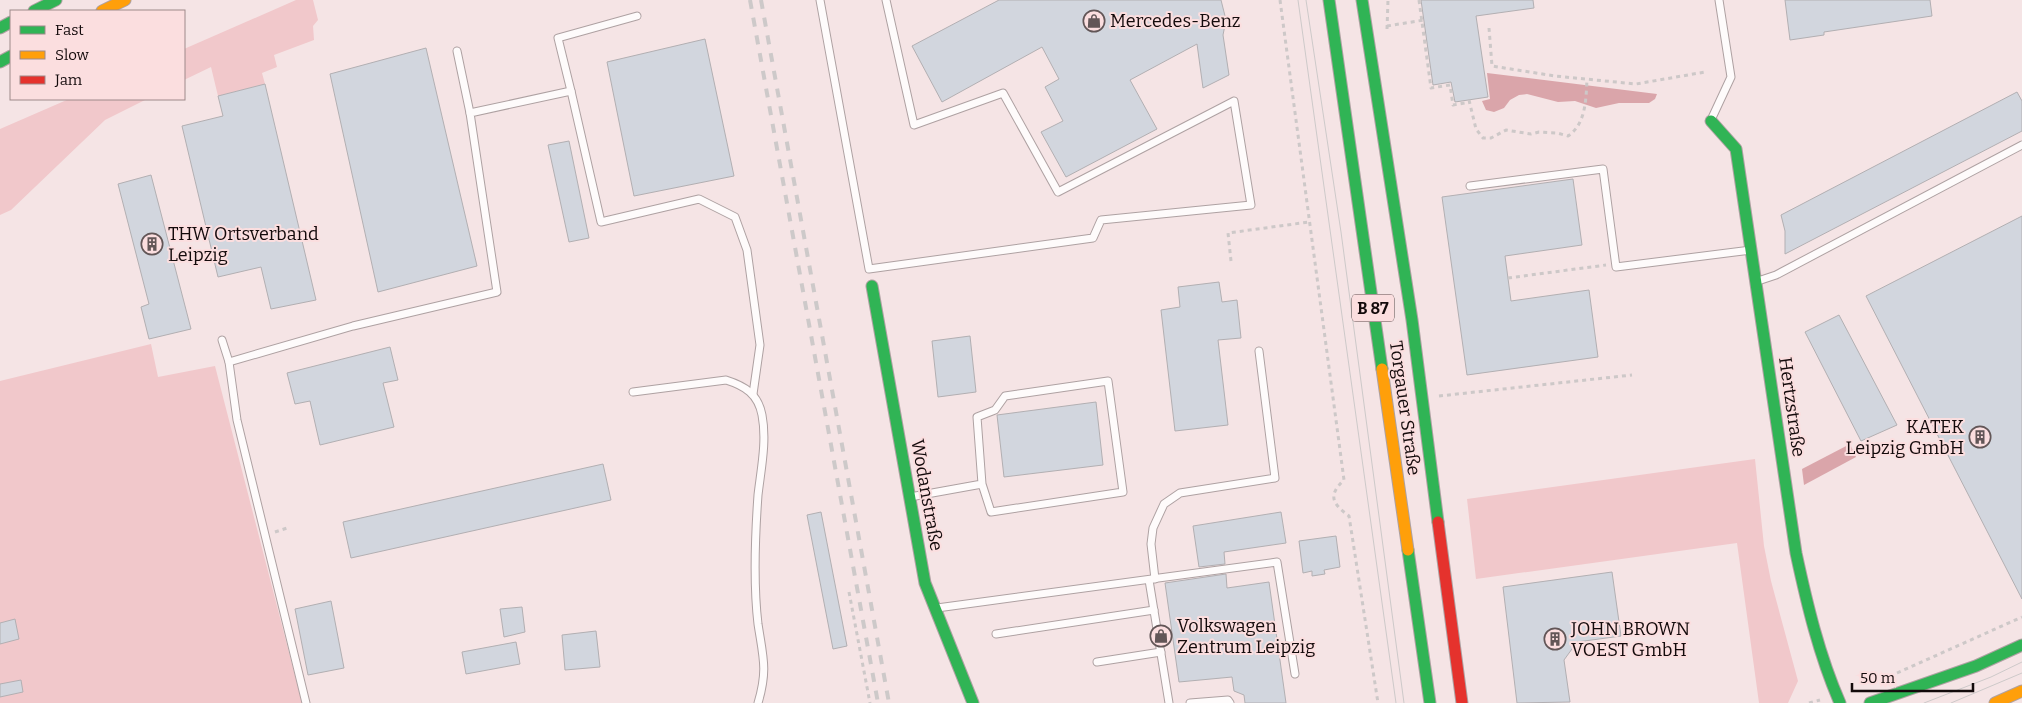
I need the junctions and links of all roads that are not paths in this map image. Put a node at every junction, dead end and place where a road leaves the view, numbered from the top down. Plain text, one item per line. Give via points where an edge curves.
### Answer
1 (56, 0) edge
2 (124, 0) edge
3 (820, 0) edge
4 (886, 0) edge
5 (1330, 0) edge
6 (1362, 0) edge
7 (1719, 0) edge
8 (36, 10) edge
9 (104, 10) edge
10 (637, 16) dead end
11 (457, 51) dead end
12 (571, 91) junction
13 (470, 113) junction
14 (1711, 121) joint
15 (2022, 146) edge
16 (1470, 186) dead end
17 (1751, 250) junction
18 (1756, 281) junction
19 (872, 286) dead end
20 (222, 340) dead end
21 (1259, 351) dead end
22 (229, 362) junction
23 (633, 392) dead end
24 (753, 394) junction
25 (982, 484) junction
26 (910, 498) junction
27 (1152, 579) junction
28 (934, 609) junction
29 (1154, 610) junction
30 (996, 634) dead end
31 (2022, 645) edge
32 (1161, 652) junction
33 (1097, 662) dead end
34 (1294, 674) dead end
35 (2022, 691) edge
36 (306, 703) edge
37 (758, 703) edge
38 (973, 703) edge
39 (1169, 703) edge
40 (1190, 703) edge
41 (1230, 703) edge
42 (1430, 703) edge
43 (1462, 703) edge
44 (1840, 703) edge
45 (1870, 703) edge
46 (1996, 703) edge

1 - 8 main road
2 - 9 main road
3 - 4 lane via 868,269 1093,238 1101,220 1251,205 1234,101 1058,192 1003,93 914,125
5 - 42 main road, Torgauer Straße / B 87
6 - 43 main road, Torgauer Straße / B 87 via 1412,320
7 - 14 lane via 1730,77
10 - 12 lane via 558,38
11 - 13 lane
12 - 13 lane
12 - 24 lane via 601,222 699,200 735,216 747,250 760,345
13 - 22 lane via 497,292 354,326
14 - 17 main road, Hertzstraße via 1736,149
15 - 18 lane via 1776,275
16 - 17 lane via 1602,169 1616,268
17 - 18 main road, Hertzstraße
18 - 44 main road, Hertzstraße via 1796,553 1805,596
19 - 26 main road, Wodanstraße
20 - 22 lane
21 - 27 lane via 1275,478 1180,493 1164,504 1153,528
22 - 36 lane via 237,420
23 - 24 lane via 726,380
24 - 37 lane via 762,414 763,449 755,560 758,623 765,662
25 - 25 lane via 991,512 1123,492 1108,381 1004,396 994,410 977,417
25 - 26 lane
26 - 28 main road, Wodanstraße via 925,583
27 - 28 lane
27 - 29 lane
27 - 34 lane via 1277,562
28 - 38 main road, Wodanstraße
29 - 30 lane
29 - 32 lane
31 - 45 main road via 1976,666
32 - 33 lane
32 - 39 lane
35 - 46 main road
40 - 41 lane via 1228,700

